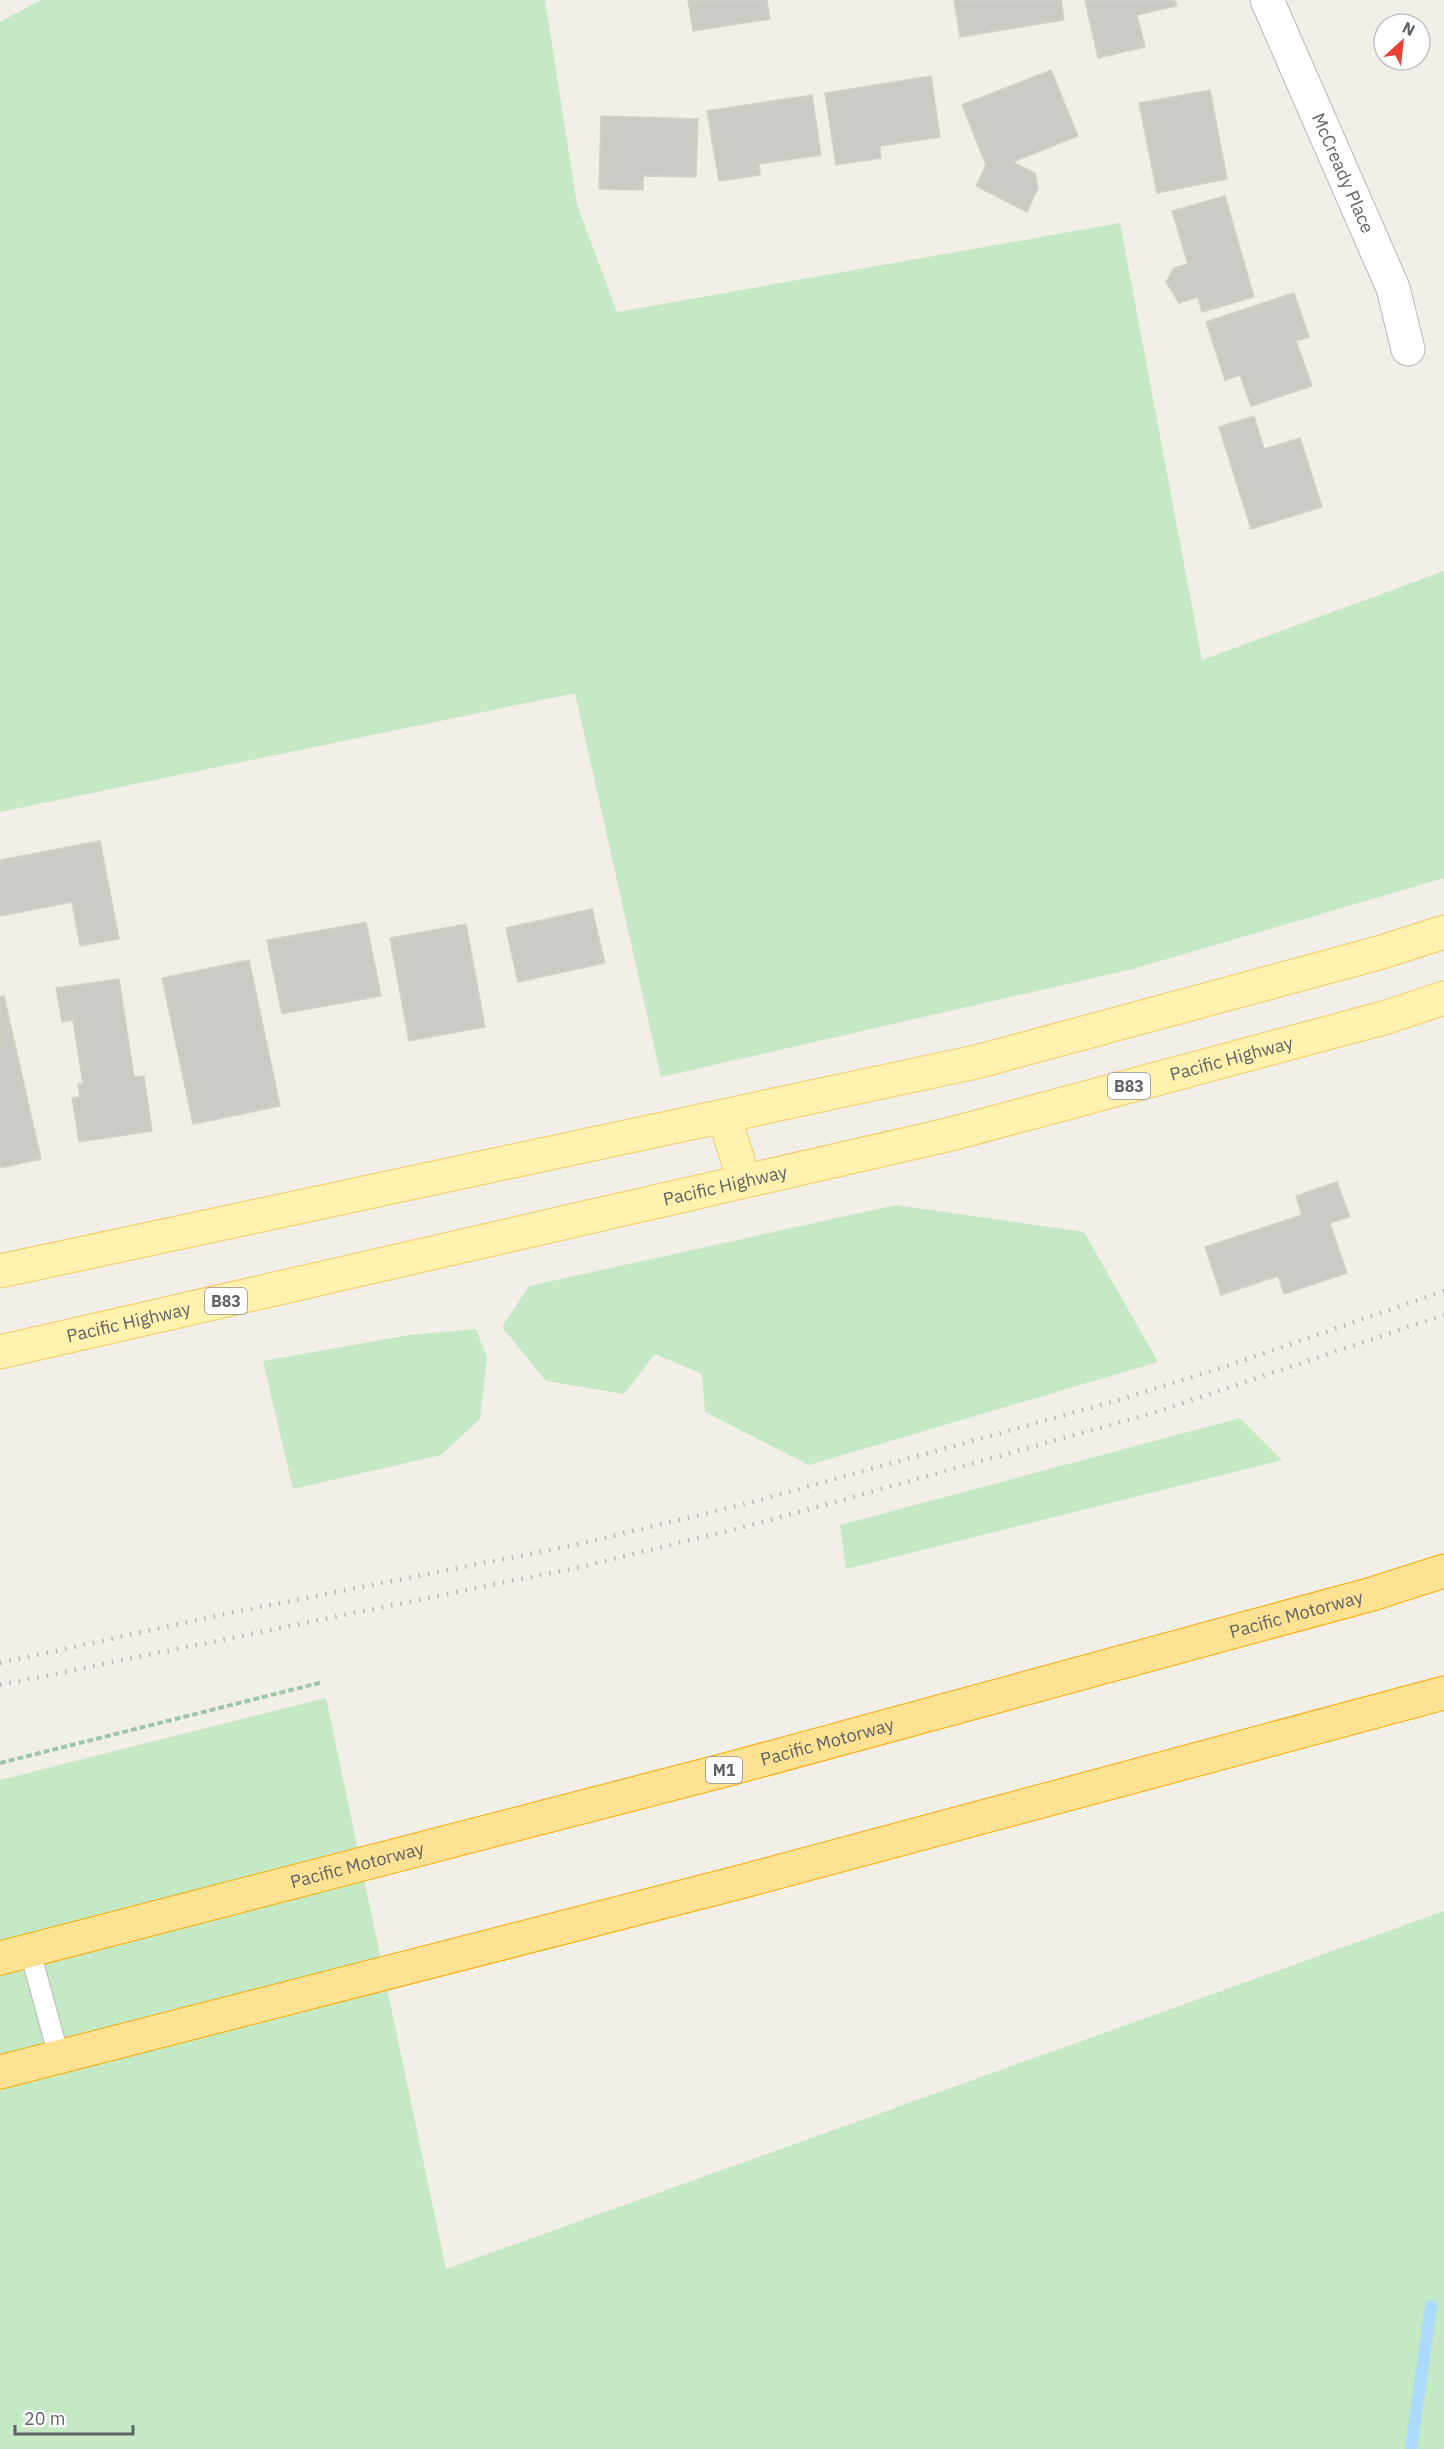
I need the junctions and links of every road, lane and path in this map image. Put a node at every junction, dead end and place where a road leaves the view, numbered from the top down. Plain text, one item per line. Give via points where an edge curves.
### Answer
1 (1267, 0) edge
2 (1408, 349) dead end
3 (1444, 932) edge
4 (1444, 998) edge
5 (724, 1116) junction
6 (744, 1180) junction
7 (0, 1271) edge
8 (0, 1352) edge
9 (1444, 1570) edge
10 (323, 1682) dead end
11 (1444, 1692) edge
12 (0, 1763) edge
13 (15, 1954) edge
14 (59, 2057) junction
15 (0, 2072) edge

1 - 2 street, McCready Place via 1394,288
3 - 5 main road via 980,1061
4 - 6 main road, Pacific Highway / B83 via 1387,1017 962,1131
5 - 6 main road
5 - 7 main road
6 - 8 main road, Pacific Highway / B83
9 - 13 highway, Pacific Motorway / M1 via 1372,1594 729,1769
10 - 12 path
11 - 14 highway via 744,1881
13 - 14 lane
14 - 15 highway

